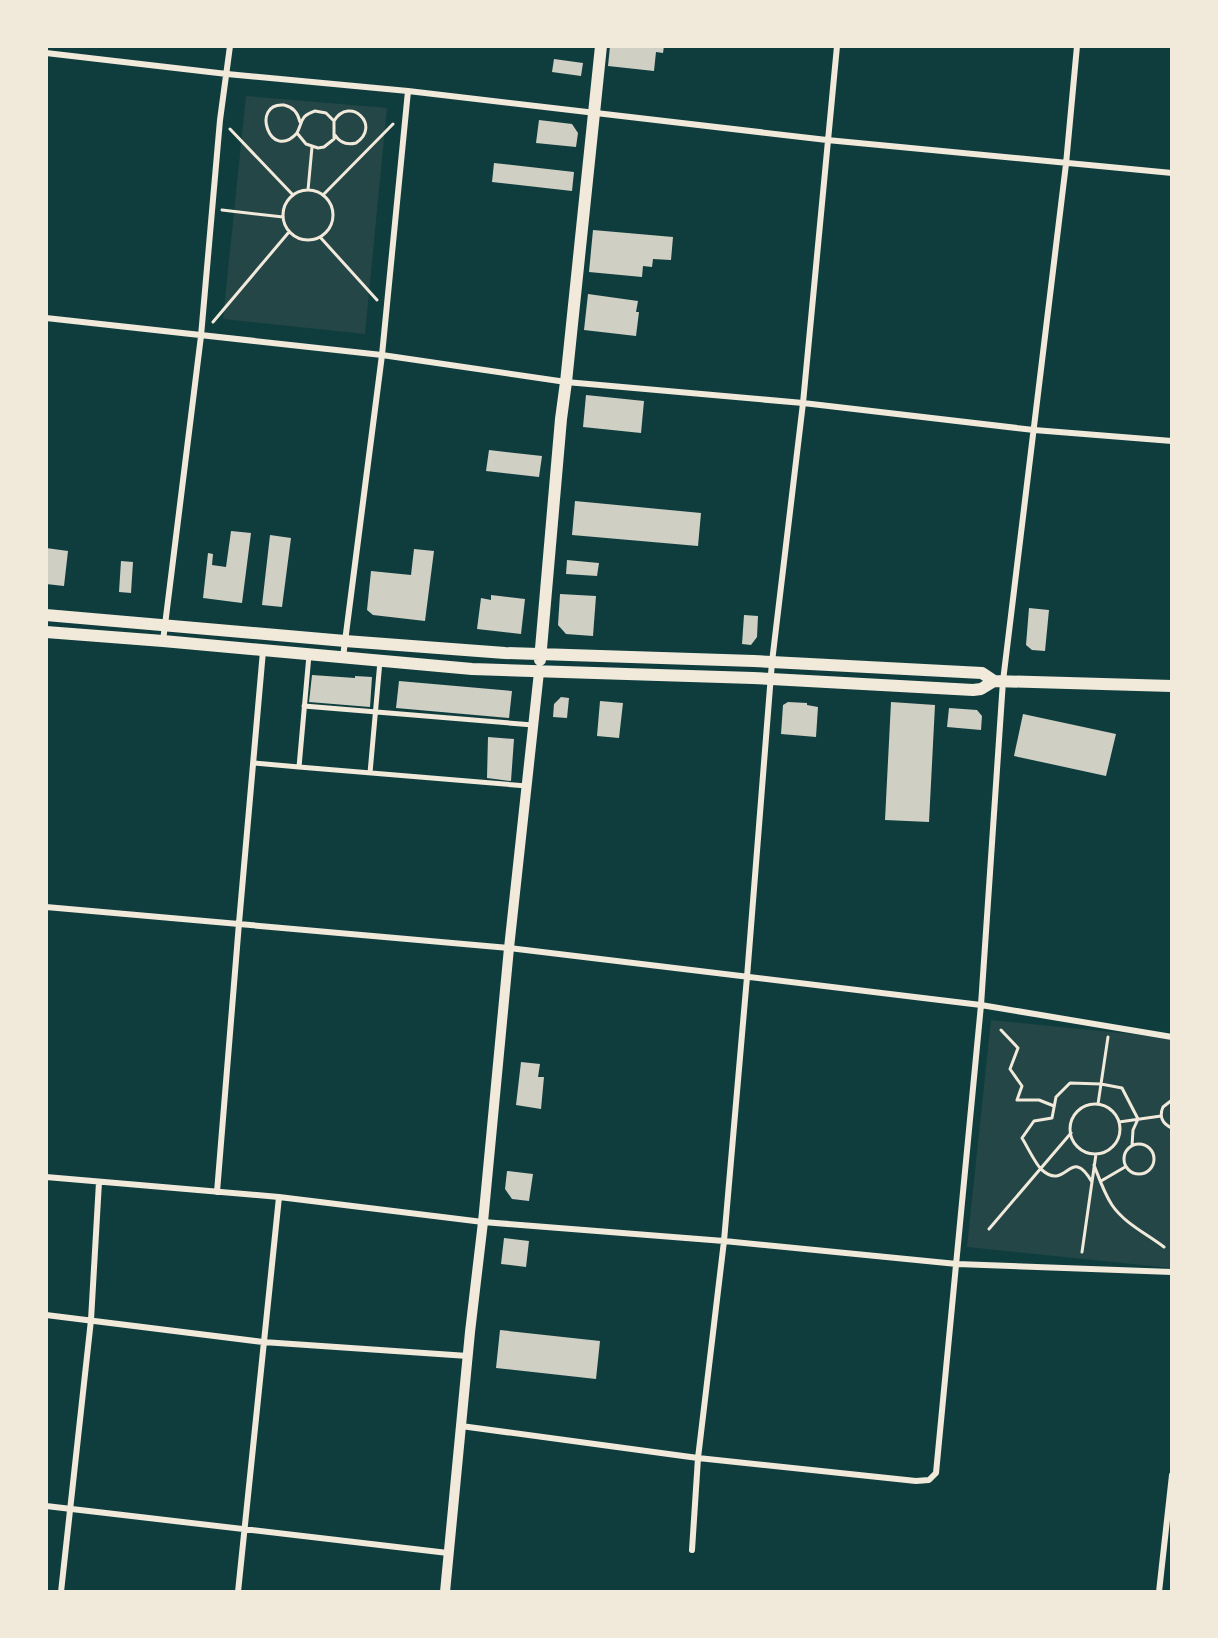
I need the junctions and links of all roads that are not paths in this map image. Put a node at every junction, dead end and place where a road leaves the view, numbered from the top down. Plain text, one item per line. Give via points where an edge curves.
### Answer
1 (230, 46) edge
2 (601, 46) edge
3 (837, 46) edge
4 (1077, 46) edge
5 (46, 53) edge
6 (226, 74) junction
7 (408, 91) junction
8 (594, 113) junction
9 (828, 140) junction
10 (1066, 164) junction
11 (1172, 173) edge
12 (46, 318) edge
13 (201, 336) junction
14 (382, 355) junction
15 (566, 382) junction
16 (803, 403) junction
17 (1034, 430) junction
18 (1172, 441) edge
19 (46, 615) edge
20 (165, 625) junction
21 (46, 632) edge
22 (163, 641) junction
23 (345, 641) junction
24 (263, 651) junction
25 (309, 654) junction
26 (541, 654) junction
27 (343, 657) junction
28 (380, 661) junction
29 (772, 671) junction
30 (539, 672) junction
31 (999, 681) junction
32 (1172, 686) edge
33 (304, 706) junction
34 (375, 712) junction
35 (534, 725) junction
36 (254, 763) junction
37 (299, 767) junction
38 (370, 773) junction
39 (527, 786) junction
40 (46, 907) edge
41 (239, 923) junction
42 (509, 948) junction
43 (747, 977) junction
44 (981, 1005) junction
45 (1172, 1036) edge
46 (46, 1177) edge
47 (99, 1182) junction
48 (217, 1192) junction
49 (279, 1197) junction
50 (483, 1222) junction
51 (724, 1241) junction
52 (957, 1264) junction
53 (1172, 1272) edge
54 (46, 1315) edge
55 (91, 1320) junction
56 (263, 1342) junction
57 (468, 1356) junction
58 (461, 1426) junction
59 (698, 1458) junction
60 (1172, 1475) edge
61 (46, 1506) edge
62 (1170, 1506) edge
63 (70, 1509) junction
64 (244, 1529) junction
65 (692, 1550) dead end
66 (448, 1552) junction
67 (61, 1592) edge
68 (238, 1592) edge
69 (445, 1592) edge
70 (1159, 1592) edge

1 - 6 street
2 - 8 main road
3 - 9 street
4 - 10 street
5 - 6 street
6 - 7 street
6 - 13 street
7 - 8 street
7 - 14 street
8 - 9 street
8 - 15 main road
9 - 10 street
9 - 16 street
10 - 11 street
10 - 17 street
12 - 13 street
13 - 14 street
13 - 20 street
14 - 15 street
14 - 23 street
15 - 16 street
15 - 26 main road
16 - 17 street
16 - 29 street
17 - 18 street
17 - 31 street
19 - 20 main road
20 - 22 street
20 - 23 main road
21 - 22 main road
22 - 24 main road
23 - 26 main road
23 - 27 street
24 - 25 main road
24 - 36 street
25 - 27 main road
25 - 33 street
26 - 29 main road
26 - 30 main road
27 - 28 main road
28 - 30 main road
28 - 34 street
29 - 30 main road
29 - 31 main road via 982,673
29 - 31 main road via 973,690
29 - 43 street
30 - 35 street
31 - 32 main road
31 - 44 street
33 - 34 street
33 - 37 street
34 - 35 street
34 - 38 street
35 - 39 street
36 - 37 street
36 - 41 street
37 - 38 street
38 - 39 street
39 - 42 street
40 - 41 street
41 - 42 street
41 - 48 street
42 - 43 street
42 - 50 street
43 - 44 street
43 - 51 street
44 - 45 street
44 - 52 street
46 - 47 street
47 - 48 street
47 - 55 street
48 - 49 street
49 - 50 street
49 - 56 street
50 - 51 street
50 - 57 street
51 - 52 street
51 - 59 street
52 - 53 street
52 - 59 street via 936,1473 929,1480
54 - 55 street
55 - 56 street
55 - 63 street
56 - 57 street
56 - 64 street
57 - 58 street
58 - 59 street
58 - 66 street
59 - 65 street
60 - 62 street
61 - 63 street
62 - 70 street
63 - 64 street
63 - 67 street
64 - 66 street
64 - 68 street
66 - 69 street

